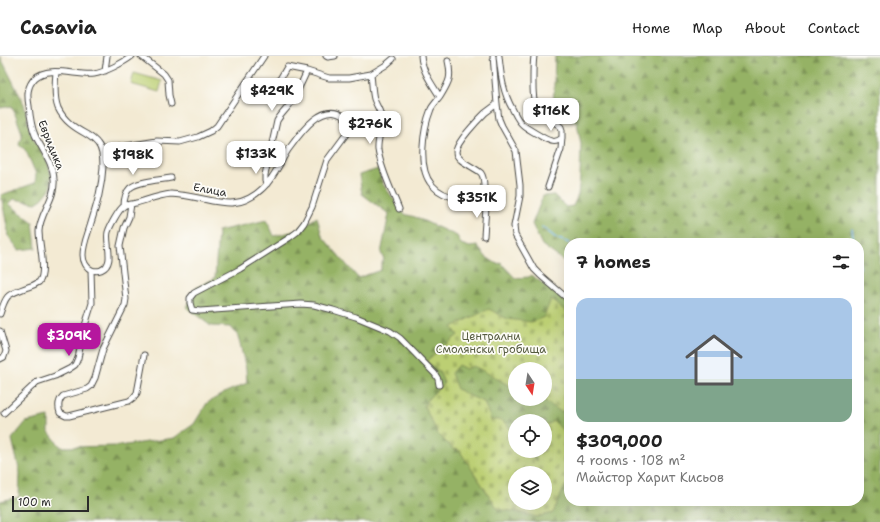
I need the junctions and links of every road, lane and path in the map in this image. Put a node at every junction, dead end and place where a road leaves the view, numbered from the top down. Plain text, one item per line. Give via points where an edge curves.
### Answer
1 (107, 56) edge
2 (132, 56) edge
3 (141, 56) edge
4 (264, 56) edge
5 (326, 56) edge
6 (335, 56) edge
7 (422, 56) edge
8 (493, 56) edge
9 (500, 56) edge
10 (534, 56) edge
11 (393, 59) dead end
12 (448, 61) dead end
13 (105, 71) junction
14 (307, 71) junction
15 (56, 72) junction
16 (371, 74) junction
17 (277, 84) dead end
18 (440, 97) junction
19 (171, 104) dead end
20 (497, 104) junction
21 (562, 138) junction
22 (102, 150) junction
23 (171, 178) dead end
24 (267, 184) junction
25 (548, 187) dead end
26 (482, 197) junction
27 (131, 204) junction
28 (124, 206) junction
29 (399, 210) dead end
30 (484, 236) dead end
31 (91, 270) junction
32 (564, 296) edge
33 (0, 314) edge
34 (0, 330) edge
35 (144, 355) dead end
36 (0, 359) edge
37 (439, 385) dead end
38 (4, 413) dead end

1 - 13 street
2 - 13 street
3 - 19 street via 168,80
4 - 22 street via 217,126 211,131 180,142 156,141
5 - 6 street
7 - 18 street via 425,72
8 - 20 street
9 - 21 street via 504,91 518,120 553,142
10 - 21 street via 535,105 541,114 561,127
11 - 16 street
12 - 18 street via 448,84
13 - 15 street via 94,74
14 - 16 street via 329,78
14 - 17 street via 287,67
14 - 24 street via 294,99 277,121 265,175
15 - 22 street via 58,108 72,126 93,138
15 - 33 street, Евридика via 44,72 36,76 27,95 31,123 52,168 55,181 39,230 43,272 39,281 7,297
16 - 29 street via 374,98 381,118 378,150
18 - 26 street via 432,108 424,136 424,162 429,181 441,193 454,197
20 - 26 street via 485,113 460,142 456,152 461,160 481,173 484,181
20 - 32 street via 502,126 516,151 520,196 514,226 515,235 534,269
21 - 25 street
22 - 31 street via 100,195 83,257
23 - 28 street via 130,187 124,198
24 - 27 street, Елица via 248,199 229,204 172,194
24 - 37 street, Елица via 297,138 313,121 322,114 331,113 348,120 347,133 326,160 312,207 301,228 240,269 194,293 190,298 192,310 301,304 333,310 390,331 400,338 435,374
26 - 30 street via 486,207
27 - 28 street, Елица
27 - 35 street via 120,246 125,305 103,349 91,386 63,396 59,403 60,413 69,416 129,401 137,393
28 - 31 street via 108,233 109,260 106,266 102,270
31 - 38 street via 92,303 75,365 55,376 36,382
34 - 36 street via 6,351

